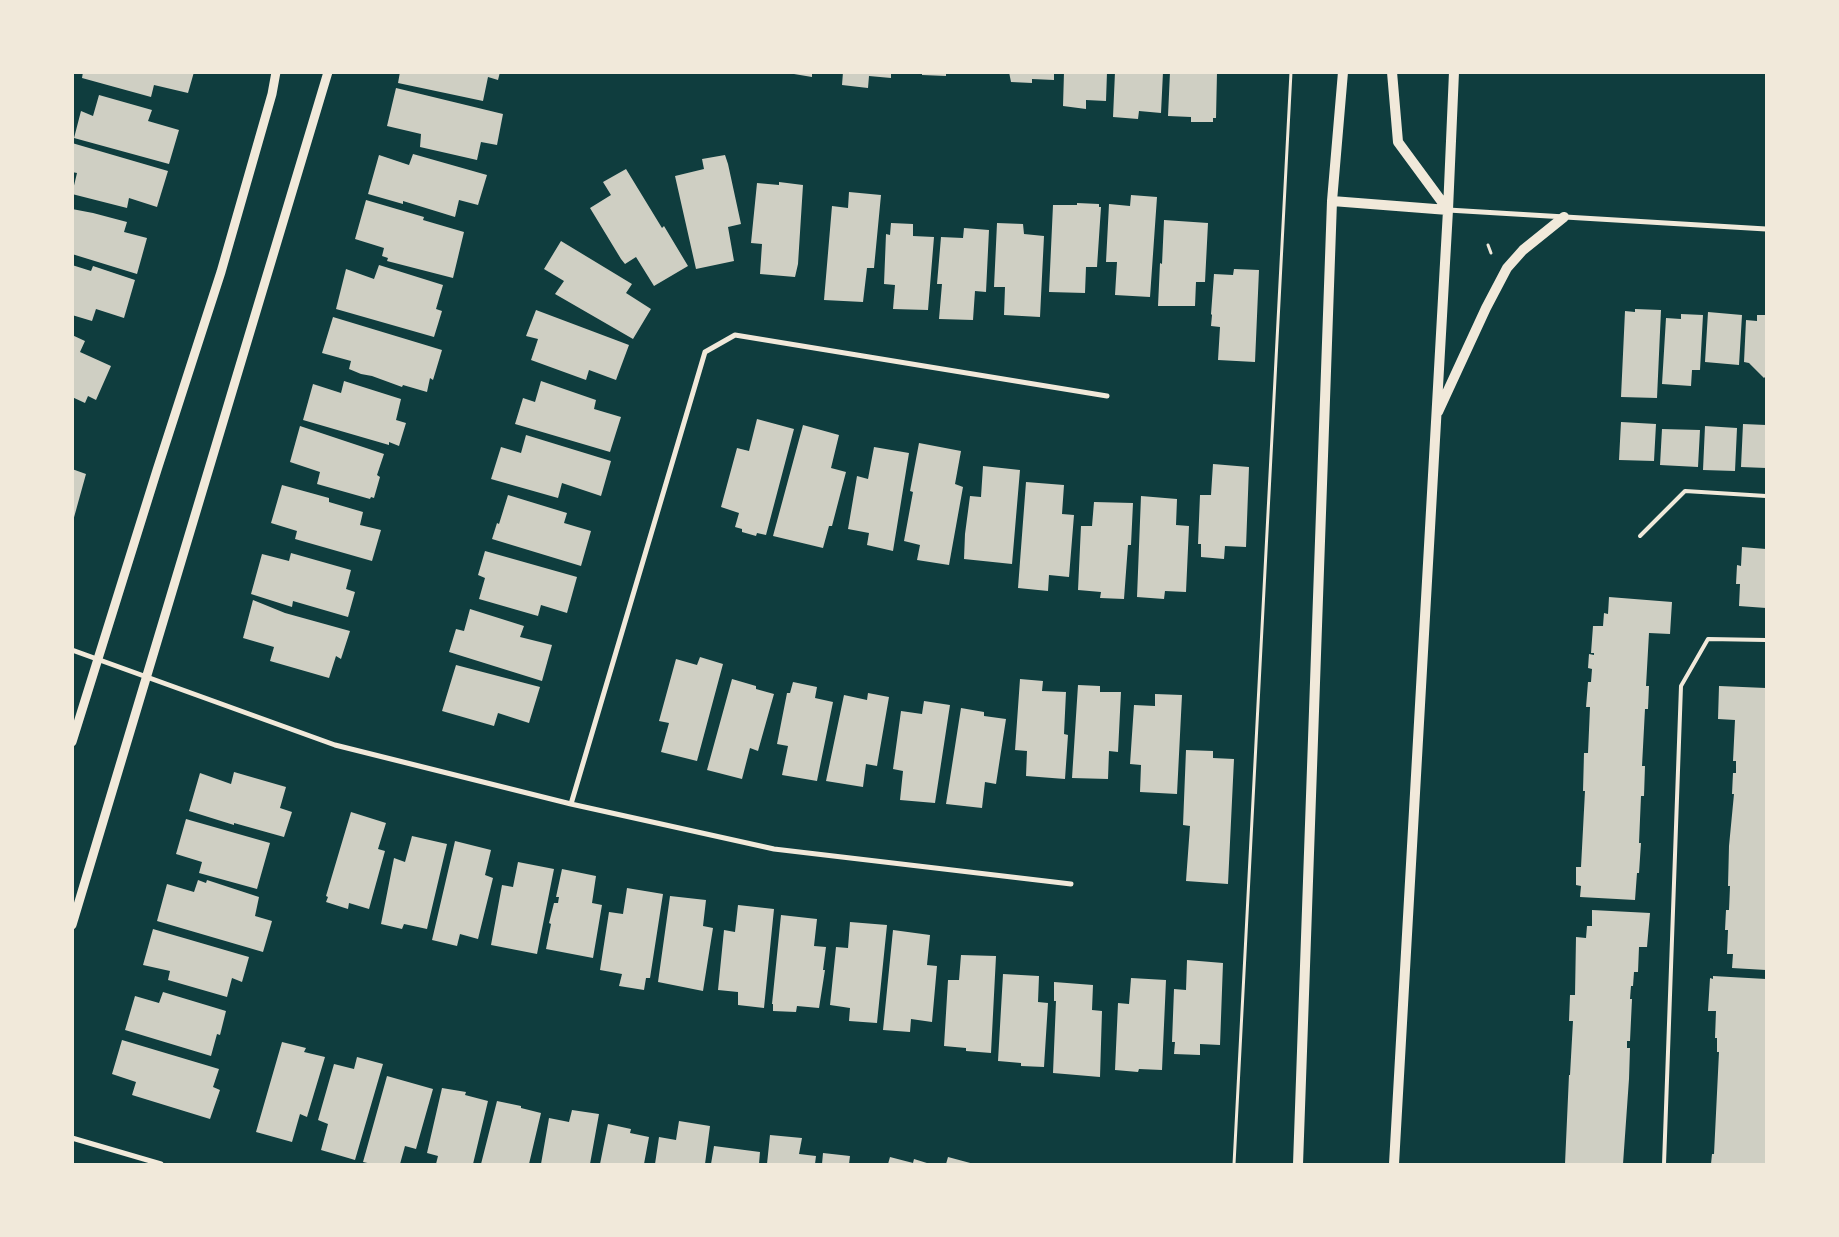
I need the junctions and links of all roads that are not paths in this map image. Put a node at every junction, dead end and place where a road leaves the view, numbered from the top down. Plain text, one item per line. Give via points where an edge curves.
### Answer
1 (276, 72) edge
2 (328, 72) edge
3 (1342, 72) edge
4 (1392, 72) edge
5 (1454, 72) edge
6 (1332, 201) junction
7 (1448, 210) junction
8 (1564, 217) junction
9 (1766, 229) edge
10 (1108, 396) dead end
11 (1435, 417) junction
12 (1766, 496) edge
13 (1640, 536) dead end
14 (1766, 640) edge
15 (72, 650) edge
16 (98, 660) junction
17 (146, 677) junction
18 (72, 742) edge
19 (571, 804) junction
20 (1072, 884) dead end
21 (72, 925) edge
22 (72, 1138) edge
23 (162, 1164) edge
24 (1298, 1164) edge
25 (1394, 1164) edge
26 (1664, 1164) edge

1 - 16 street via 221,272
2 - 17 street
3 - 6 main road
4 - 7 main road via 1398,142
5 - 7 main road
6 - 7 main road
6 - 24 main road
7 - 8 street
7 - 11 main road
8 - 9 street
8 - 11 main road via 1507,268
10 - 19 street via 735,335 705,352
11 - 25 main road
12 - 13 lane via 1685,491
14 - 26 lane via 1708,639 1681,686
15 - 16 street
16 - 17 street
16 - 18 street
17 - 19 street via 336,745
17 - 21 street
19 - 20 street via 774,849
22 - 23 street

